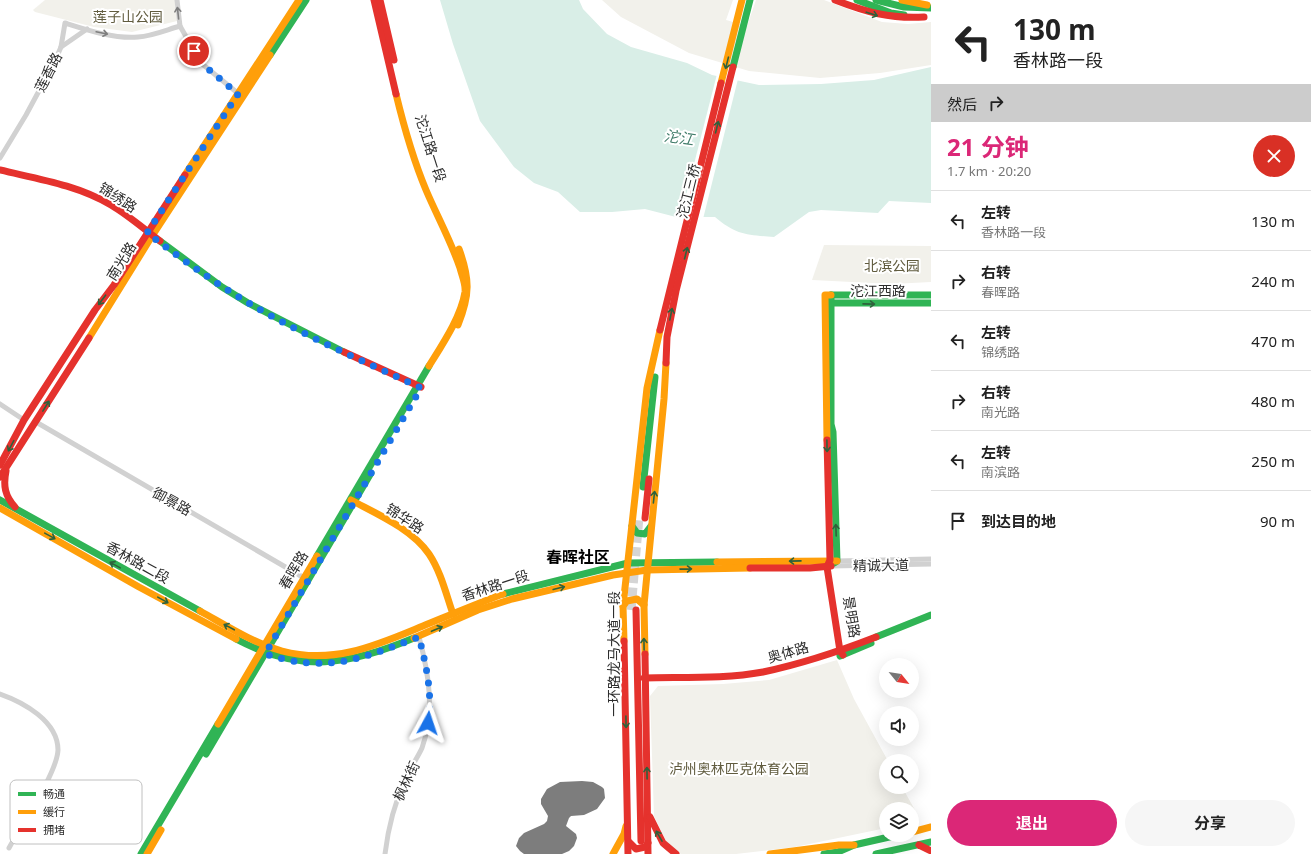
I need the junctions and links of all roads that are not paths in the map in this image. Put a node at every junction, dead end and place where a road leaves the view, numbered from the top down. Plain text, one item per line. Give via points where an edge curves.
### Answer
1 (177, 0) edge
2 (299, 0) edge
3 (306, 0) edge
4 (374, 0) edge
5 (380, 0) edge
6 (741, 0) edge
7 (751, 0) edge
8 (835, 0) edge
9 (857, 0) edge
10 (876, 0) edge
11 (902, 0) edge
12 (931, 7) edge
13 (927, 16) edge
14 (180, 26) junction
15 (739, 26) junction
16 (87, 29) junction
17 (61, 47) junction
18 (241, 96) junction
19 (0, 158) edge
20 (0, 170) edge
21 (149, 234) junction
22 (673, 290) joint
23 (931, 295) edge
24 (466, 298) junction
25 (828, 299) junction
26 (931, 303) edge
27 (664, 336) junction
28 (419, 387) junction
29 (0, 404) edge
30 (24, 420) junction
31 (36, 422) junction
32 (3, 463) edge
33 (0, 477) edge
34 (0, 500) edge
35 (351, 501) junction
36 (0, 508) edge
37 (0, 514) edge
38 (18, 514) junction
39 (642, 517) tunnel mouth
40 (632, 526) junction
41 (651, 526) junction
42 (931, 559) edge
43 (628, 563) junction
44 (831, 564) junction
45 (931, 564) edge
46 (647, 566) junction
47 (627, 571) junction
48 (306, 579) junction
49 (644, 605) junction
50 (623, 606) junction
51 (634, 610) tunnel mouth
52 (451, 614) junction
53 (931, 615) edge
54 (931, 619) edge
55 (419, 637) junction
56 (266, 646) junction
57 (843, 651) junction
58 (262, 652) junction
59 (645, 680) junction
60 (0, 694) edge
61 (47, 780) edge
62 (648, 812) junction
63 (628, 813) junction
64 (931, 827) edge
65 (919, 830) edge
66 (879, 839) edge
67 (635, 841) junction
68 (931, 842) edge
69 (648, 843) junction
70 (11, 844) edge
71 (854, 845) junction
72 (919, 845) junction
73 (9, 848) dead end
74 (931, 851) edge
75 (141, 854) edge
76 (147, 854) edge
77 (384, 854) edge
78 (613, 854) edge
79 (628, 854) edge
80 (648, 854) edge
81 (676, 854) edge
82 (770, 854) edge
83 (824, 854) edge
84 (876, 854) edge

14 -> 1 street
2 - 18 main road, 南光路
3 - 18 main road, 南光路
4 - 24 main road, 沱江路一段 via 407,138 426,190 453,246 462,271
5 - 24 main road, 沱江路一段 via 411,136 431,189 467,269 469,280
6 - 15 main road
7 - 15 main road
8 -> 13 main road via 880,16 901,19
9 - 13 main road via 890,13
10 - 12 main road via 895,6 919,9
11 - 12 main road
16 -> 14 street, 莲香路 via 138,37
14 - 18 street via 201,63
15 - 22 main road, 沱江三桥
16 - 17 street
16 - 17 street, 莲香路 via 64,23
17 - 19 street, 莲香路 via 26,115
18 - 21 main road, 南光路
20 - 21 main road, 锦绣路 via 66,185 86,193 110,205
21 - 28 main road, 锦绣路 via 248,303 335,348
21 -> 30 main road, 南光路 via 94,310
31 -> 21 main road, 南光路
22 - 27 main road, 一环路龙马大道一段
23 - 25 main road, 沱江西路
24 - 28 main road, 春晖路 via 457,328
25 -> 26 main road, 沱江西路
25 - 44 main road, 景明路 via 833,432
27 - 39 main road
27 - 40 main road, 一环路龙马大道一段 via 647,388
41 -> 27 main road, 一环路龙马大道一段 via 664,399
28 - 35 main road, 春晖路
29 - 30 street
30 -> 32 main road, 南光路
31 - 32 main road, 南光路
31 - 48 street, 御景路
32 - 33 main road, 南光路
32 - 38 main road via 5,491
34 - 38 main road, 香林路二段
35 - 48 main road, 春晖路
35 - 52 main road, 锦华路 via 424,546 433,560
36 - 38 main road, 香林路二段
37 - 38 main road
56 -> 38 main road, 香林路二段
38 -> 58 main road, 香林路二段 via 139,587
40 - 41 main road via 641,534 645,534
40 - 43 main road, 一环路龙马大道一段
41 - 46 main road, 一环路龙马大道一段
42 - 44 street, 精诚大道
43 - 46 main road, 香林路一段
43 - 47 main road, 一环路龙马大道一段
43 - 52 main road, 香林路一段 via 504,594
44 - 45 street, 精诚大道
44 - 46 main road, 香林路一段
44 - 57 main road, 景明路
46 - 47 main road, 香林路一段
46 - 49 main road, 一环路龙马大道一段
47 - 50 main road, 一环路龙马大道一段
55 -> 47 main road, 香林路一段 via 510,599
48 - 56 main road, 春晖路
49 - 50 main road via 637,599 627,601
59 -> 49 main road, 一环路龙马大道一段
50 -> 63 main road, 一环路龙马大道一段
51 - 67 main road
52 - 56 main road, 香林路一段 via 390,640 350,653 313,656 292,654
53 - 57 main road, 奥体路
54 - 57 main road, 奥体路
55 - 58 main road, 香林路一段 via 363,657 335,663 292,662
55 - 77 street, 枫林街 via 427,668 429,714 421,749 405,779 392,813
56 - 58 main road, 春晖路
57 - 59 main road, 奥体路 via 753,679
58 - 75 main road, 春晖路
58 - 76 main road, 春晖路
62 -> 59 main road, 一环路龙马大道一段
60 - 61 street via 15,699 45,721 56,738 56,760
62 - 69 main road, 一环路龙马大道一段
81 -> 62 main road via 660,838
63 - 67 main road, 一环路龙马大道一段
63 - 78 main road via 624,834
64 - 65 main road
66 - 71 main road
67 - 69 main road via 636,849 645,847
67 - 79 main road, 一环路龙马大道一段
68 - 72 main road
69 - 80 main road, 一环路龙马大道一段
70 - 73 street
71 - 82 main road
71 - 83 main road via 838,852
72 - 74 main road
72 - 84 main road

